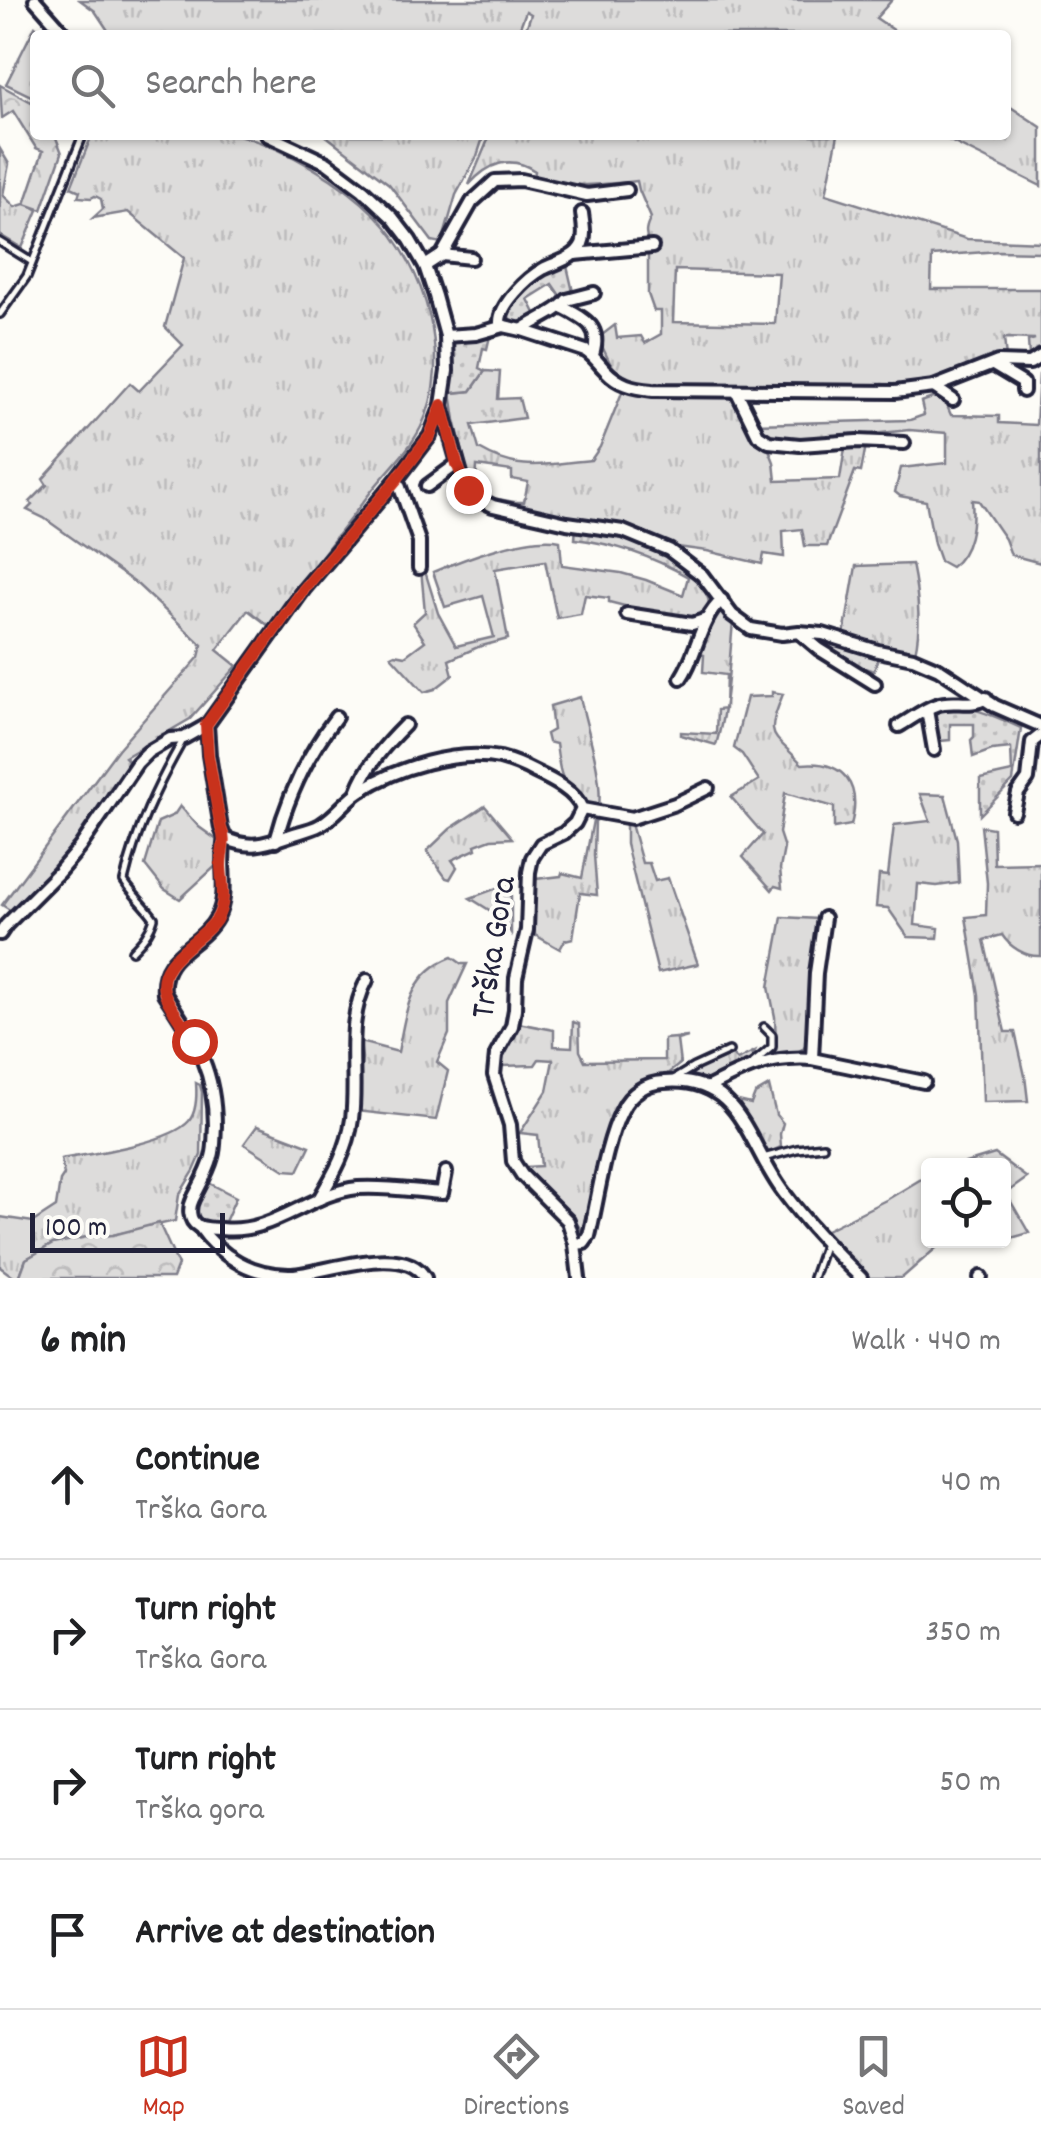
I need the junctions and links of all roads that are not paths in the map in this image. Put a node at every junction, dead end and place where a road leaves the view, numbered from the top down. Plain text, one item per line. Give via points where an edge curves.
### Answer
1 (39, 4) edge
2 (62, 30) edge
3 (81, 140) edge
4 (282, 140) edge
5 (627, 190) dead end
6 (582, 213) dead end
7 (0, 242) edge
8 (652, 247) dead end
9 (574, 254) junction
10 (442, 255) junction
11 (471, 258) dead end
12 (32, 262) junction
13 (425, 266) junction
14 (594, 293) dead end
15 (562, 307) junction
16 (0, 314) edge
17 (504, 326) junction
18 (522, 330) junction
19 (446, 336) junction
20 (592, 355) junction
21 (1041, 356) edge
22 (992, 365) junction
23 (934, 387) junction
24 (1023, 391) dead end
25 (736, 392) junction
26 (952, 400) dead end
27 (442, 405) junction
28 (904, 442) dead end
29 (457, 464) junction
30 (397, 479) junction
31 (427, 486) dead end
32 (419, 568) dead end
33 (722, 600) junction
34 (627, 614) dead end
35 (707, 619) junction
36 (799, 632) junction
37 (682, 678) dead end
38 (876, 684) dead end
39 (986, 698) junction
40 (927, 710) junction
41 (336, 717) dead end
42 (206, 725) junction
43 (405, 725) dead end
44 (899, 726) dead end
45 (1041, 726) edge
46 (1041, 735) edge
47 (184, 738) junction
48 (934, 750) dead end
49 (708, 788) dead end
50 (357, 792) junction
51 (582, 809) junction
52 (1014, 812) dead end
53 (225, 838) junction
54 (276, 841) junction
55 (824, 918) dead end
56 (0, 934) edge
57 (132, 951) dead end
58 (367, 980) dead end
59 (764, 1028) dead end
60 (729, 1051) dead end
61 (812, 1059) junction
62 (751, 1066) junction
63 (670, 1081) junction
64 (924, 1082) dead end
65 (707, 1088) junction
66 (823, 1146) dead end
67 (762, 1158) junction
68 (446, 1172) dead end
69 (319, 1199) junction
70 (199, 1226) junction
71 (824, 1243) junction
72 (575, 1244) junction
73 (425, 1278) edge
74 (578, 1278) edge
75 (812, 1278) edge
76 (861, 1278) edge

1 - 2 street
3 - 12 lane
4 - 13 street via 363,190 393,218
5 - 10 street via 587,195 495,181 472,202
6 - 9 street via 584,235
7 - 12 lane
8 - 9 street
9 - 17 street via 531,278 506,304
10 - 11 street
10 - 13 street
12 - 16 lane
13 - 19 street
14 - 15 street
15 - 18 street
15 - 20 street via 596,332
17 - 18 street
17 - 19 street
18 - 20 street
19 - 27 street
20 - 25 street via 625,386
21 - 22 street
22 - 23 street
22 - 24 street via 1023,383
23 - 25 street
23 - 26 street
25 - 28 street via 758,435 769,442
27 - 29 street
27 - 30 street via 430,436
29 - 31 street
29 - 33 street via 468,490 482,502 643,538 691,565
30 - 32 street via 419,541
30 - 42 street via 304,589
33 - 35 street
33 - 36 street via 751,629
34 - 35 street via 692,624
35 - 37 street
36 - 38 street
36 - 39 street via 913,658
39 - 40 street
39 - 45 street
40 - 44 street
40 - 48 street
41 - 54 street via 291,793
42 - 47 street
42 - 53 street
43 - 50 street via 378,753
46 - 52 street via 1032,742 1028,779
47 - 56 street via 170,739 137,763 80,847
47 - 57 lane via 130,853 124,881 154,918
49 - 51 street via 632,818
50 - 51 street via 444,759 497,757 554,781
50 - 54 street via 319,826
51 - 72 street, Trška Gora via 575,823 541,844 532,858 515,1009 494,1075 514,1161 568,1222
53 - 54 street via 241,845
53 - 70 street via 216,920 163,980 212,1086 214,1152 190,1210
55 - 61 street
58 - 69 street via 354,1014 347,1142
59 - 62 lane via 772,1047
60 - 63 lane
61 - 62 street
61 - 64 street
62 - 65 street
63 - 65 street
63 - 72 street via 644,1087 621,1111 589,1236
65 - 67 street via 736,1110
66 - 67 lane
67 - 71 street
68 - 69 street via 442,1193 358,1188
69 - 70 street via 249,1230
70 - 73 street via 224,1255 267,1273 386,1260 414,1266
71 - 75 lane
71 - 76 street
72 - 74 street, Trška Gora

